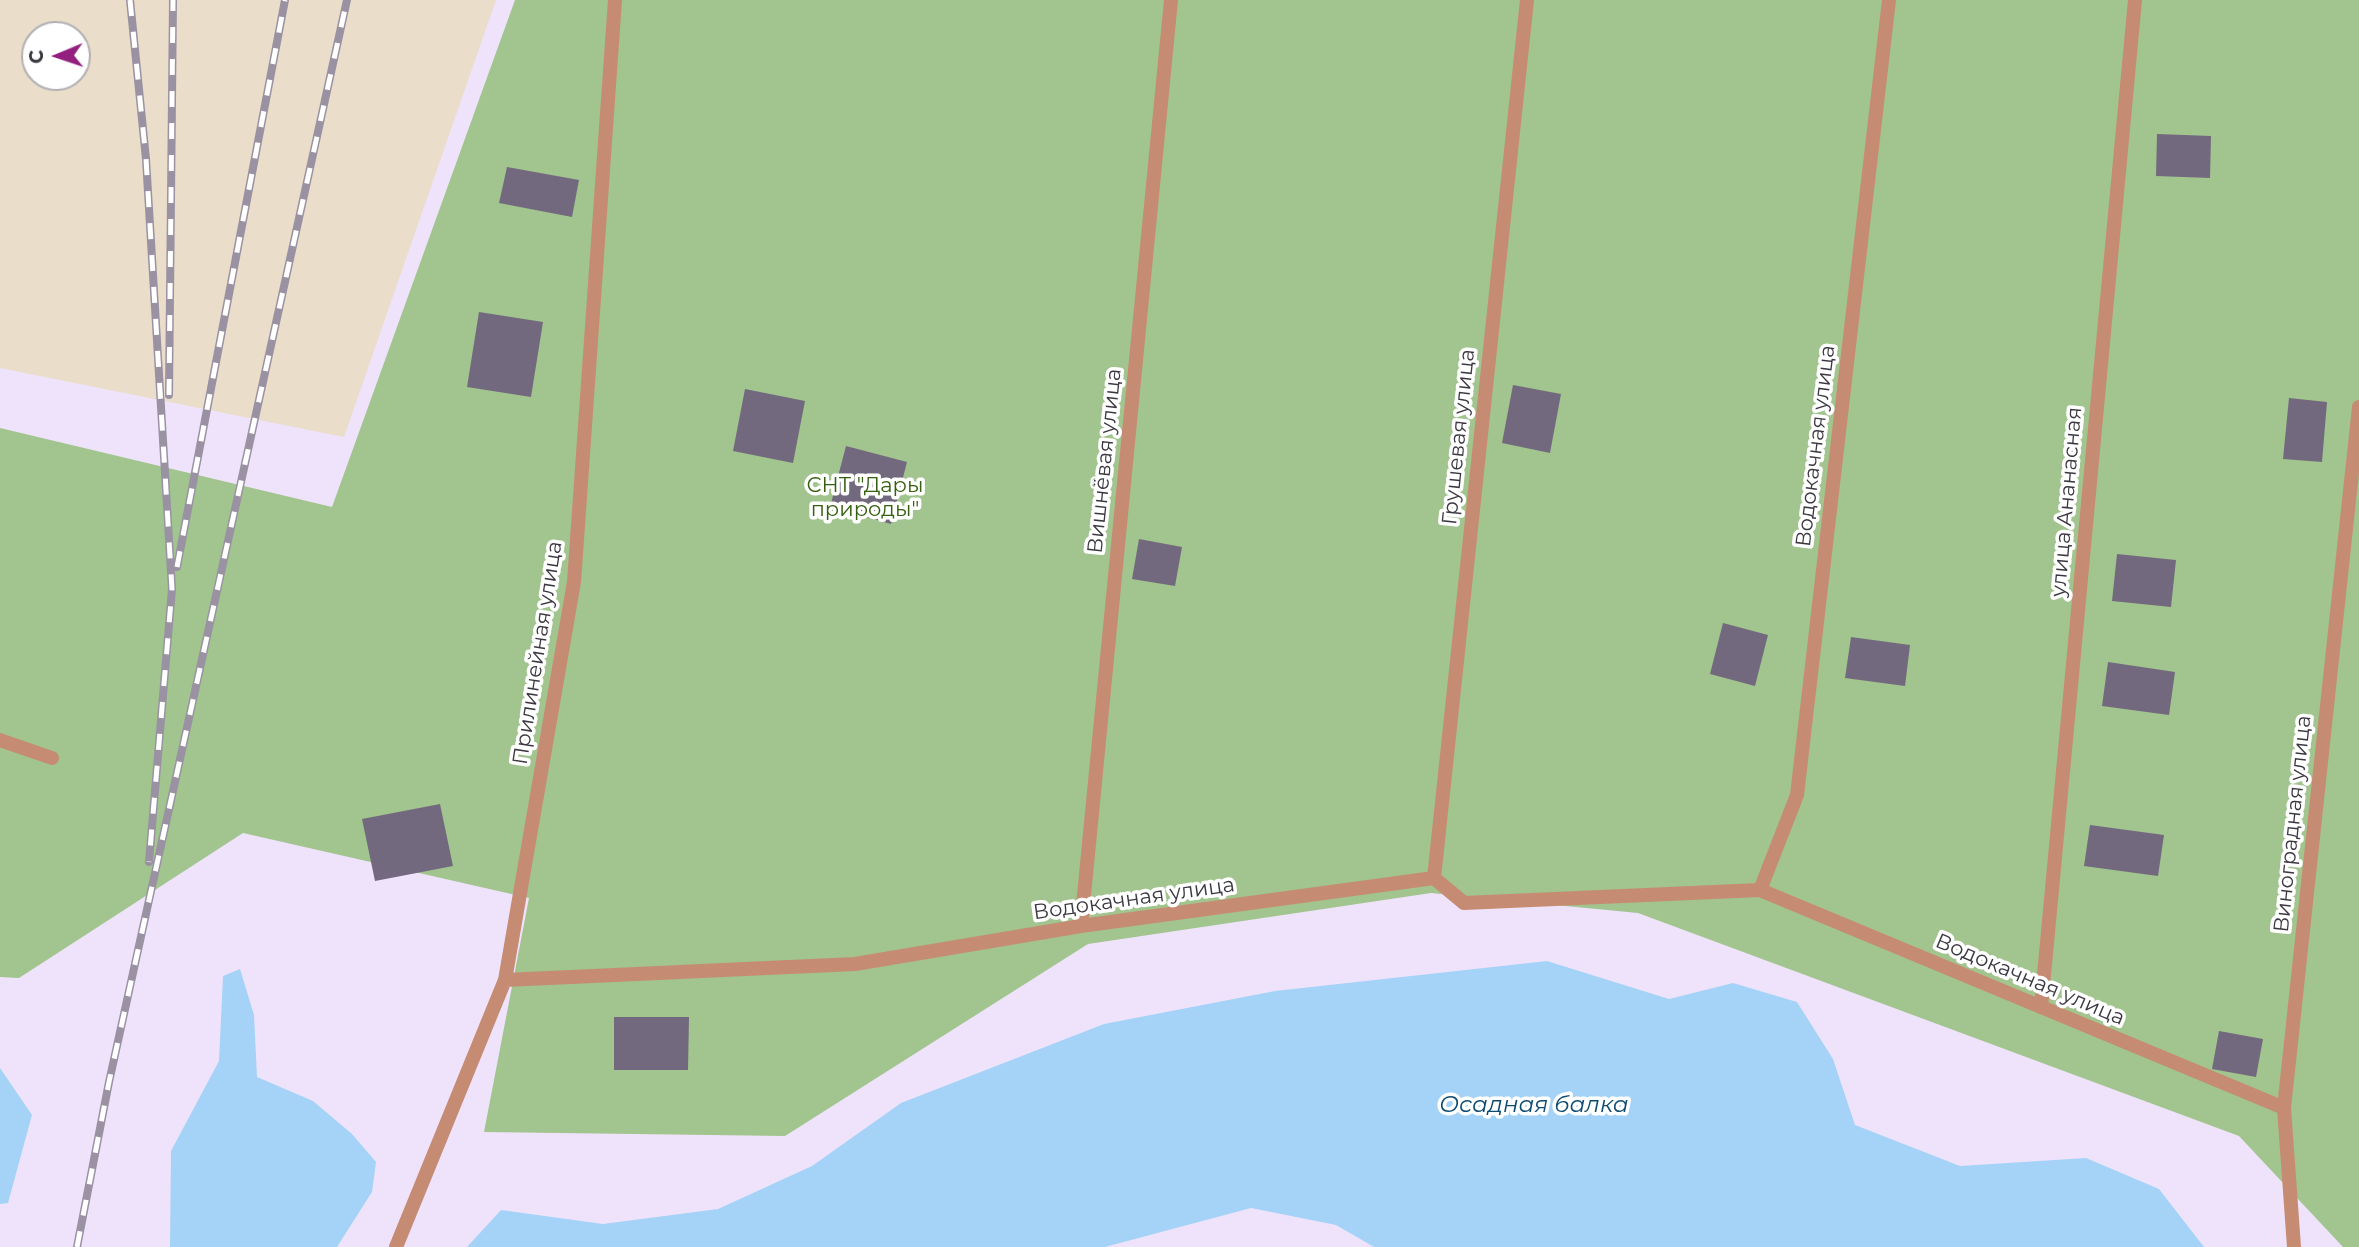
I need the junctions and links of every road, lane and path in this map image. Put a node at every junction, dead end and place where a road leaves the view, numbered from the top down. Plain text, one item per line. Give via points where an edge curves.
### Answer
1 (615, 0) edge
2 (1171, 0) edge
3 (1527, 0) edge
4 (1889, 0) edge
5 (2135, 0) edge
6 (2359, 407) edge
7 (0, 740) edge
8 (52, 758) dead end
9 (1434, 878) junction
10 (1760, 890) junction
11 (1081, 926) junction
12 (505, 981) junction
13 (2041, 1007) junction
14 (2284, 1108) junction
15 (396, 1247) edge
16 (2294, 1247) edge

1 - 12 street, Прилинейная улица via 574,582
2 - 11 street, Вишнёвая улица
3 - 9 street, Грушевая улица
4 - 10 street, Водокачная улица via 1797,795
5 - 13 street, улица Ананасная
6 - 14 street, Виноградная улица
7 - 8 street
9 - 10 street, Водокачная улица via 1464,903
9 - 11 street, Водокачная улица
10 - 13 street, Водокачная улица
11 - 12 street, Водокачная улица via 855,964
12 - 15 street, Прилинейная улица
13 - 14 street, Водокачная улица
14 - 16 street, Виноградная улица

